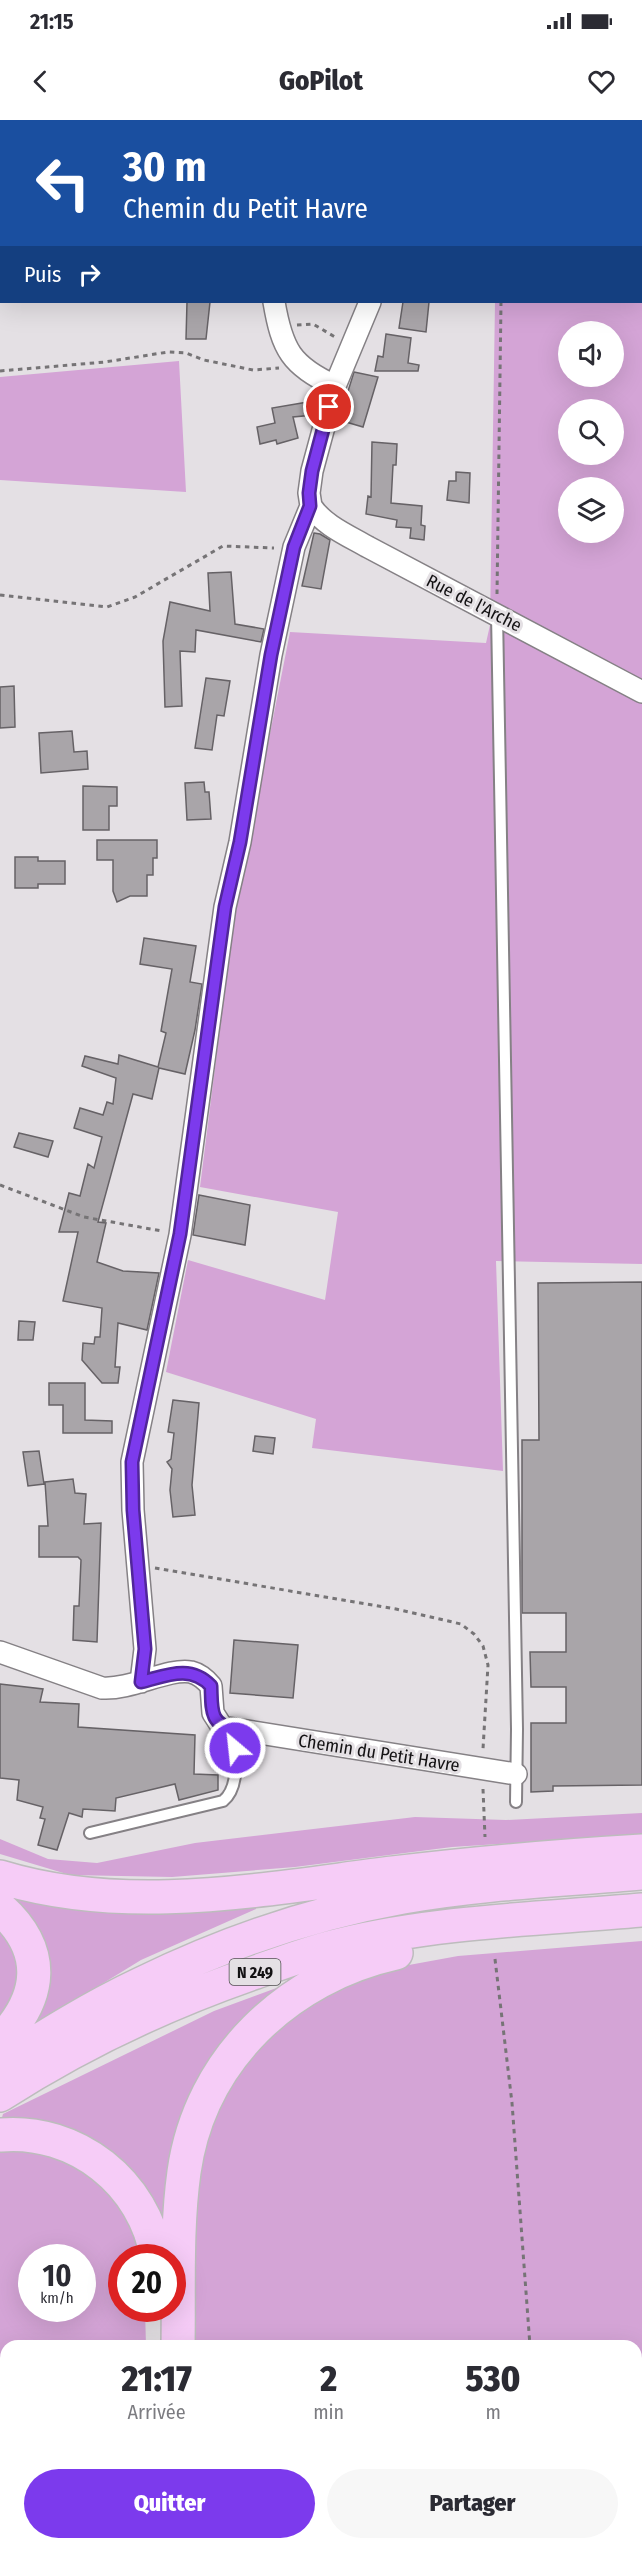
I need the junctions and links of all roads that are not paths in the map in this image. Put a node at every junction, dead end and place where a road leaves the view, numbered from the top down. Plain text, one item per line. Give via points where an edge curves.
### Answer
1 (274, 303) edge
2 (370, 303) edge
3 (335, 386) junction
4 (310, 506) junction
5 (497, 614) junction
6 (642, 692) edge
7 (0, 1652) edge
8 (141, 1682) junction
9 (235, 1730) junction
10 (516, 1774) junction
11 (516, 1802) dead end
12 (90, 1833) dead end
13 (642, 1851) edge
14 (642, 1874) edge
15 (0, 1877) edge
16 (0, 1908) edge
17 (642, 1910) edge
18 (532, 1919) junction
19 (0, 2041) edge
20 (0, 2065) edge
21 (0, 2095) edge
22 (0, 2135) edge
23 (153, 2244) edge
24 (159, 2322) edge
25 (160, 2340) edge
26 (178, 2340) edge

1 - 3 street via 281,332 295,360 310,375
2 - 3 street
3 - 4 street via 312,471
4 - 5 street, Rue de l'Arche via 328,523 368,548
4 - 8 street via 294,547 271,655 240,842 225,907 180,1234 132,1462 145,1649
5 - 6 street, Rue de l'Arche
5 - 10 lane
7 - 8 street, Chemin du Petit Havre via 102,1688 118,1689
8 - 9 street, Chemin du Petit Havre via 192,1672 211,1686 216,1720 222,1727
9 - 10 street, Chemin du Petit Havre
9 - 12 lane via 234,1785 223,1802
10 - 11 lane
13 - 15 highway via 449,1866 173,1897 85,1894
14 - 20 highway, N 249 via 468,1887 306,1919 142,1983
16 - 19 highway via 23,1932 31,1950 34,1983 18,2019
17 - 18 highway, N 249
18 - 21 highway, N 249 via 407,1932 339,1945 275,1965 146,2015 82,2045
18 - 26 highway via 506,1936 438,1944 354,1965 294,1996 247,2038 212,2088 190,2140 180,2206
22 - 23 highway via 36,2135 81,2150 117,2178 134,2198 147,2220
24 - 25 highway

